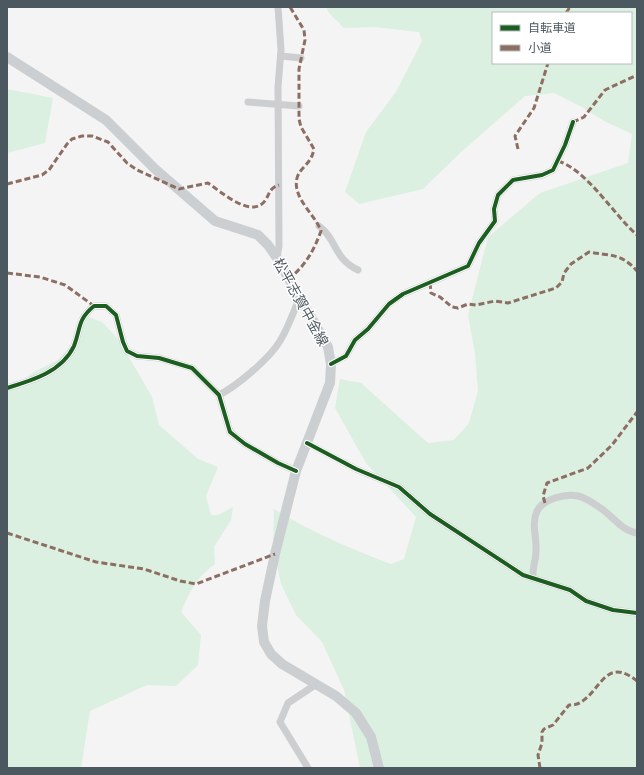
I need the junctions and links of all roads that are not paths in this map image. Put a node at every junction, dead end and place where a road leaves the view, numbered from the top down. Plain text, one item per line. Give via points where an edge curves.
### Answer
1 (278, 7) edge
2 (281, 56) junction
3 (7, 57) edge
4 (301, 58) dead end
5 (248, 102) dead end
6 (278, 105) junction
7 (299, 106) dead end
8 (573, 122) dead end
9 (319, 226) dead end
10 (277, 258) junction
11 (358, 270) dead end
12 (299, 299) junction
13 (331, 364) junction
14 (7, 388) edge
15 (219, 395) junction
16 (307, 443) junction
17 (296, 471) junction
18 (637, 533) edge
19 (532, 578) junction
20 (637, 613) edge
21 (315, 685) junction
22 (308, 768) edge
23 (379, 768) edge

1 - 2 street
2 - 4 street
2 - 6 street
3 - 10 main road, 松平志賀中金線 via 106,120 156,169 210,216 228,226 258,235
5 - 6 street
6 - 7 street
6 - 10 street
8 - 13 street via 552,170 542,175 513,180 498,195 494,209 495,221 479,243 468,266 403,294 389,304 355,340 346,356
9 - 11 street via 326,231 338,255 349,266
10 - 12 main road, 松平志賀中金線
12 - 13 main road, 松平志賀中金線 via 328,347
12 - 15 street via 275,348 237,384
13 - 16 main road, 松平志賀中金線 via 330,383
14 - 15 street via 34,380 53,370 73,347 84,316 94,306 101,305 116,315 127,351 137,356 159,358 192,368
15 - 17 street via 230,432 245,444
16 - 17 main road, 松平志賀中金線
16 - 19 street via 356,469 398,487 430,514 523,575
17 - 21 main road, 松平志賀中金線 via 275,554 262,626 264,642 271,654
18 - 19 street via 629,532 602,509 579,496 562,496 545,503 537,511 534,526 536,552
19 - 20 street via 570,590 586,601 613,610
21 - 22 street via 288,703 280,722
21 - 23 main road, 松平志賀中金線 via 336,696 356,713 371,737

